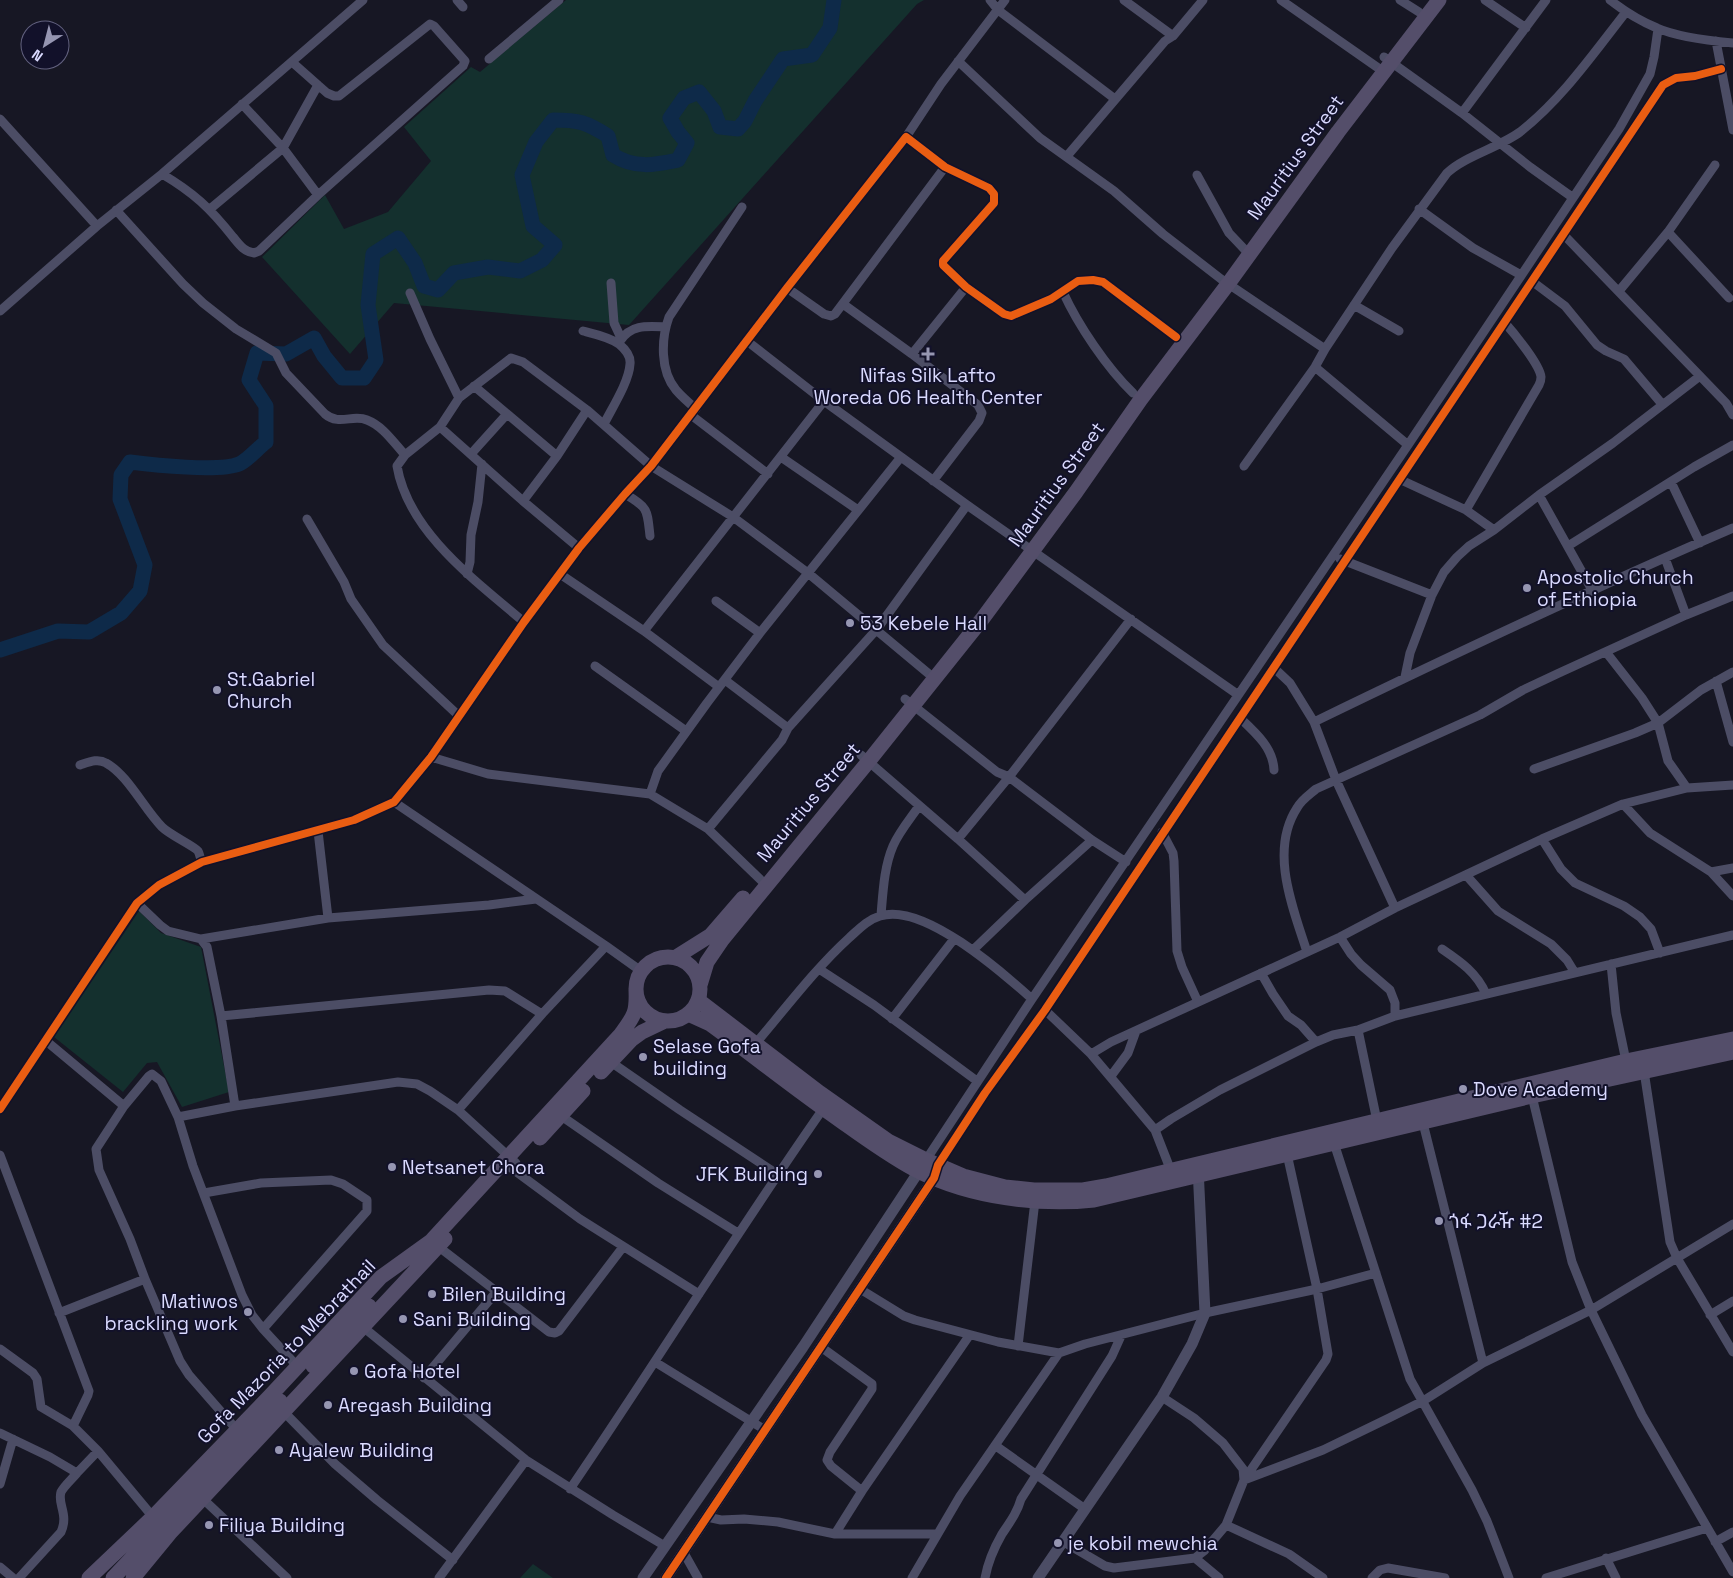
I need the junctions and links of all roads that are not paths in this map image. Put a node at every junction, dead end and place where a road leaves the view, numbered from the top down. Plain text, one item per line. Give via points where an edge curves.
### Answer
1 (364, 0) edge
2 (560, 0) edge
3 (990, 0) edge
4 (1005, 0) edge
5 (1124, 0) edge
6 (1203, 0) edge
7 (1282, 0) edge
8 (1400, 0) edge
9 (1428, 0) edge
10 (1439, 0) edge
11 (1485, 0) edge
12 (1546, 0) edge
13 (1610, 0) edge
14 (998, 10) junction
15 (1419, 12) junction
16 (1626, 12) junction
17 (1526, 28) junction
18 (1658, 28) junction
19 (1172, 36) junction
20 (1716, 41) junction
21 (1733, 43) edge
22 (489, 59) dead end
23 (958, 61) junction
24 (292, 62) junction
25 (1384, 65) junction
26 (1720, 69) junction
27 (318, 85) junction
28 (1115, 99) junction
29 (242, 104) junction
30 (1462, 113) junction
31 (0, 118) edge
32 (1733, 130) edge
33 (906, 137) junction
34 (1501, 144) junction
35 (283, 148) junction
36 (1067, 156) junction
37 (1715, 165) dead end
38 (945, 167) junction
39 (162, 174) junction
40 (1196, 175) dead end
41 (318, 195) junction
42 (1572, 197) junction
43 (742, 207) dead end
44 (210, 209) junction
45 (1419, 209) junction
46 (116, 210) junction
47 (96, 226) junction
48 (1668, 232) junction
49 (1563, 234) junction
50 (1538, 249) junction
51 (1246, 251) junction
52 (1549, 256) junction
53 (1521, 275) junction
54 (1224, 281) junction
55 (1533, 282) junction
56 (611, 283) dead end
57 (966, 287) junction
58 (787, 288) junction
59 (1619, 291) junction
60 (1063, 292) junction
61 (410, 293) dead end
62 (1729, 298) dead end
63 (843, 304) junction
64 (1354, 306) junction
65 (0, 311) edge
66 (1505, 323) junction
67 (666, 327) junction
68 (583, 331) dead end
69 (1399, 331) dead end
70 (1176, 337) junction
71 (620, 341) junction
72 (747, 341) junction
73 (1325, 349) junction
74 (912, 354) junction
75 (1315, 367) junction
76 (1700, 376) junction
77 (474, 386) junction
78 (1134, 393) junction
79 (459, 398) junction
80 (824, 401) junction
81 (1662, 404) junction
82 (587, 410) junction
83 (693, 412) junction
84 (507, 414) junction
85 (1733, 415) edge
86 (604, 424) junction
87 (440, 427) junction
88 (1408, 445) junction
89 (1733, 445) edge
90 (472, 454) junction
91 (405, 455) junction
92 (557, 456) junction
93 (781, 457) junction
94 (901, 457) junction
95 (482, 464) junction
96 (651, 466) junction
97 (1244, 466) dead end
98 (768, 474) junction
99 (1400, 479) junction
100 (933, 480) junction
101 (1671, 482) junction
102 (625, 494) junction
103 (1538, 495) junction
104 (522, 501) junction
105 (967, 505) junction
106 (858, 510) junction
107 (1466, 510) junction
108 (733, 517) junction
109 (307, 519) dead end
110 (1733, 528) edge
111 (1494, 530) junction
112 (650, 536) dead end
113 (1700, 542) junction
114 (1568, 546) junction
115 (579, 548) junction
116 (1028, 549) junction
117 (1333, 554) junction
118 (1665, 558) junction
119 (1344, 562) junction
120 (808, 573) junction
121 (467, 574) junction
122 (560, 574) junction
123 (1592, 590) junction
124 (1432, 595) junction
125 (1733, 596) edge
126 (716, 601) dead end
127 (1686, 615) junction
128 (1132, 619) junction
129 (524, 622) junction
130 (877, 629) junction
131 (644, 631) junction
132 (760, 633) junction
133 (1606, 652) junction
134 (595, 666) dead end
135 (1274, 667) junction
136 (1733, 672) edge
137 (931, 676) junction
138 (1404, 677) junction
139 (1716, 680) junction
140 (722, 683) junction
141 (1237, 694) junction
142 (909, 703) junction
143 (459, 716) junction
144 (1240, 718) junction
145 (1314, 722) junction
146 (1658, 722) junction
147 (788, 728) junction
148 (686, 731) junction
149 (1733, 742) edge
150 (432, 757) junction
151 (865, 758) junction
152 (80, 765) dead end
153 (1534, 769) dead end
154 (1274, 770) dead end
155 (1009, 777) junction
156 (1336, 780) junction
157 (1733, 785) edge
158 (1686, 788) junction
159 (650, 794) junction
160 (394, 802) junction
161 (1623, 804) junction
162 (919, 806) junction
163 (708, 829) junction
164 (318, 831) junction
165 (1162, 832) junction
166 (958, 838) junction
167 (1542, 839) junction
168 (1092, 840) junction
169 (202, 862) junction
170 (1126, 862) junction
171 (1733, 868) edge
172 (1711, 872) junction
173 (1466, 875) junction
174 (762, 882) junction
175 (1733, 896) edge
176 (536, 899) junction
177 (1025, 900) junction
178 (137, 902) junction
179 (1394, 908) junction
180 (881, 915) junction
181 (328, 918) junction
182 (1733, 935) edge
183 (1340, 937) junction
184 (201, 938) junction
185 (954, 938) junction
186 (606, 946) junction
187 (1442, 949) dead end
188 (973, 950) junction
189 (1307, 952) junction
190 (1660, 953) junction
191 (676, 957) junction
192 (1611, 964) junction
193 (818, 969) junction
194 (641, 971) junction
195 (1261, 973) junction
196 (1575, 973) junction
197 (636, 990) junction
198 (699, 993) junction
199 (1486, 994) junction
200 (1032, 998) junction
201 (1198, 1002) junction
202 (1045, 1010) junction
203 (542, 1014) junction
204 (688, 1014) junction
205 (221, 1016) junction
206 (1395, 1016) junction
207 (892, 1019) junction
208 (664, 1021) junction
209 (1358, 1030) junction
210 (1136, 1031) junction
211 (1733, 1039) edge
212 (46, 1040) junction
213 (1316, 1042) junction
214 (756, 1043) junction
215 (1733, 1052) edge
216 (1091, 1054) junction
217 (606, 1058) junction
218 (1626, 1061) junction
219 (1644, 1071) junction
220 (1111, 1076) junction
221 (977, 1081) junction
222 (1532, 1096) junction
223 (124, 1106) junction
224 (236, 1106) junction
225 (823, 1108) junction
226 (0, 1109) edge
227 (458, 1110) junction
228 (557, 1113) junction
229 (178, 1117) junction
230 (1376, 1121) junction
231 (1423, 1123) junction
232 (1156, 1130) junction
233 (1334, 1143) junction
234 (1287, 1154) junction
235 (0, 1155) edge
236 (510, 1162) junction
237 (929, 1168) junction
238 (1198, 1170) junction
239 (1171, 1171) junction
240 (778, 1174) junction
241 (204, 1193) junction
242 (1035, 1201) junction
243 (1733, 1224) edge
244 (738, 1233) junction
245 (435, 1244) junction
246 (623, 1247) junction
247 (420, 1257) junction
248 (1677, 1258) junction
249 (1376, 1273) junction
250 (145, 1279) junction
251 (1317, 1288) junction
252 (860, 1289) junction
253 (497, 1291) junction
254 (699, 1294) junction
255 (1733, 1301) edge
256 (1591, 1310) junction
257 (59, 1313) junction
258 (1205, 1313) junction
259 (1710, 1315) junction
260 (363, 1327) junction
261 (263, 1329) junction
262 (970, 1336) junction
263 (1121, 1336) junction
264 (1018, 1346) junction
265 (821, 1347) junction
266 (0, 1349) edge
267 (1733, 1352) edge
268 (1059, 1353) junction
269 (655, 1362) junction
270 (1483, 1363) junction
271 (298, 1366) junction
272 (424, 1378) junction
273 (1162, 1397) junction
274 (1423, 1401) junction
275 (284, 1412) junction
276 (752, 1422) junction
277 (73, 1426) junction
278 (237, 1430) junction
279 (765, 1430) junction
280 (0, 1433) edge
281 (13, 1439) junction
282 (996, 1446) junction
283 (98, 1451) junction
284 (526, 1460) junction
285 (77, 1473) junction
286 (1037, 1474) junction
287 (1244, 1480) junction
288 (0, 1484) edge
289 (570, 1489) junction
290 (862, 1491) junction
291 (203, 1499) junction
292 (1085, 1509) junction
293 (153, 1517) junction
294 (707, 1517) junction
295 (1226, 1525) junction
296 (142, 1528) junction
297 (1707, 1528) junction
298 (1733, 1532) edge
299 (170, 1533) junction
300 (835, 1534) junction
301 (937, 1534) junction
302 (1064, 1542) junction
303 (1715, 1542) junction
304 (665, 1546) junction
305 (684, 1553) junction
306 (1195, 1558) junction
307 (1606, 1558) junction
308 (452, 1560) junction
309 (0, 1567) edge
310 (1114, 1568) junction
311 (1733, 1572) edge
312 (1557, 1576) edge
313 (284, 1577) edge
314 (12, 1578) edge
315 (19, 1578) edge
316 (89, 1578) edge
317 (97, 1578) edge
318 (113, 1578) edge
319 (127, 1578) edge
320 (133, 1578) edge
321 (439, 1578) edge
322 (643, 1578) edge
323 (666, 1578) edge
324 (698, 1578) edge
325 (912, 1578) edge
326 (984, 1578) edge
327 (1038, 1578) edge
328 (1117, 1578) edge
329 (1219, 1578) edge
330 (1323, 1578) edge
331 (1372, 1578) edge
332 (1445, 1578) edge
333 (1509, 1578) edge
334 (1546, 1578) edge
335 (1616, 1578) edge

1 - 24 street
2 - 22 street
3 - 14 street
4 - 14 street
5 - 19 street
6 - 19 street
7 - 25 street
8 - 15 street
9 - 15 main road, Mauritius Street
10 - 25 main road, Mauritius Street
11 - 17 street
12 - 17 street
13 - 16 street
14 - 23 street
14 - 28 street
15 - 25 main road, Mauritius Street
16 - 18 street
16 - 34 street via 1558,95 1535,119
17 - 30 street
18 - 20 street
18 - 42 street via 1650,74 1619,129
19 - 28 street
20 - 21 street
20 - 26 street
23 - 33 street
23 - 36 street via 1040,138
24 - 27 street
24 - 29 street
25 - 30 street
25 - 51 main road, Mauritius Street via 1338,132
26 - 32 street
26 - 49 street via 1676,78 1663,86
27 - 35 street
27 - 41 street via 327,93 339,96 430,24 465,61
28 - 36 street
29 - 35 street
29 - 39 street
30 - 34 street
31 - 47 street
33 - 38 street
33 - 58 street
34 - 42 street
34 - 45 street via 1452,168
35 - 41 street
35 - 44 street
36 - 54 street
37 - 48 street
38 - 57 street via 989,188 995,198 943,261 943,265
38 - 63 street
39 - 44 street
39 - 46 street
40 - 51 street via 1230,233
41 - 44 street via 254,253 243,249
42 - 50 street
43 - 67 street via 669,317
45 - 53 street via 1473,248
45 - 64 street
46 - 47 street
46 - 91 street via 183,284 236,329 276,353 286,373 331,419 366,419 380,428
47 - 65 street
48 - 59 street
48 - 62 street
49 - 52 street
49 - 59 street
50 - 52 street
50 - 53 street
51 - 54 main road, Mauritius Street
52 - 55 street
53 - 88 street
54 - 70 main road, Mauritius Street
54 - 73 street
54 - 116 main road, Mauritius Street via 1141,399
55 - 66 street
55 - 81 street via 1566,306 1597,345 1624,359
56 - 71 street via 614,323
57 - 60 street via 1011,316
57 - 74 street
58 - 63 street via 831,316
58 - 72 street
59 - 76 street
60 - 70 street via 1078,281 1103,282
60 - 78 street via 1078,322
61 - 79 street
63 - 74 street
64 - 69 street
64 - 73 street
66 - 99 street
66 - 107 street via 1521,341 1541,376 1539,385
67 - 71 street via 634,328
67 - 83 street via 663,346 669,378
68 - 71 street
70 - 78 main road, Mauritius Street
71 - 86 street via 631,362
72 - 80 street
72 - 83 street
73 - 75 street
74 - 100 street via 978,406 982,413
75 - 88 street
75 - 97 street
76 - 81 street
76 - 85 street
77 - 79 street
77 - 82 street via 511,358 524,362
77 - 84 street
78 - 116 main road, Mauritius Street
79 - 87 street
80 - 93 street
80 - 94 street
81 - 103 street
82 - 86 street
82 - 92 street
83 - 96 street
83 - 98 street
84 - 90 street
84 - 92 street
86 - 96 street
87 - 90 street
87 - 91 street
88 - 117 street
89 - 101 street
90 - 95 street
91 - 121 street via 397,466 408,502 428,532
92 - 104 street
93 - 98 street
93 - 106 street
94 - 100 street
94 - 106 street
95 - 104 street
95 - 121 street
96 - 102 street
96 - 108 street
98 - 108 street
99 - 107 street
99 - 119 street
100 - 105 street
101 - 113 street
101 - 114 street
102 - 112 street via 646,509
102 - 115 street
103 - 111 street
103 - 114 street
104 - 115 street
105 - 116 street
105 - 130 street
106 - 120 street
107 - 111 street
108 - 120 street
108 - 131 street
109 - 143 street via 382,646
110 - 113 street
111 - 124 street via 1457,557 1444,572
113 - 118 street
114 - 123 street
115 - 122 street
116 - 128 street
116 - 137 main road, Mauritius Street
117 - 119 street
117 - 141 street
118 - 123 street
118 - 127 street
119 - 124 street
119 - 135 street
120 - 130 street
120 - 132 street
121 - 129 street
122 - 129 street
122 - 131 street
123 - 138 street
124 - 138 street
125 - 127 street
126 - 132 street
127 - 133 street
128 - 141 street
128 - 155 street
129 - 143 street
130 - 137 street
130 - 147 street
131 - 140 street
132 - 140 street
133 - 146 street
133 - 156 street via 1524,690 1480,715
134 - 148 street
135 - 144 street
135 - 145 street via 1290,683
136 - 139 street
137 - 142 main road, Mauritius Street
138 - 145 street
139 - 146 street
139 - 149 street
140 - 147 street
140 - 148 street
141 - 170 street
142 - 151 main road, Mauritius Street
142 - 155 street via 997,772
143 - 150 street
144 - 154 street via 1265,744 1274,761
144 - 165 street
145 - 156 street
146 - 153 street via 1635,734
146 - 158 street via 1668,761
147 - 163 street via 782,740
148 - 159 street via 658,771
150 - 159 street via 488,774
150 - 160 street
151 - 162 street
151 - 174 main road, Mauritius Street
152 - 169 street via 104,761 115,768 162,827 195,848
155 - 166 street
155 - 168 street
156 - 179 street
156 - 189 street via 1316,789 1302,801 1291,819 1283,846 1288,886
157 - 158 street
158 - 161 street
159 - 163 street
160 - 164 street via 354,820
160 - 176 street
161 - 167 street
161 - 172 street via 1650,833
162 - 166 street
162 - 180 street via 894,843 889,857
163 - 174 street
164 - 169 street
164 - 181 street
165 - 201 street via 1173,852 1177,950
165 - 202 street
166 - 177 street
167 - 173 street
167 - 190 street via 1561,869 1575,883 1640,917 1651,929
168 - 170 street
168 - 177 street
169 - 178 street via 159,884
170 - 200 street
171 - 172 street
172 - 175 street
173 - 179 street
173 - 196 street via 1498,911 1551,944
174 - 191 main road, Mauritius Street via 711,935
174 - 198 main road, Mauritius Street via 707,962
176 - 181 street
176 - 186 street
177 - 188 street
178 - 184 street via 168,930
178 - 212 street
179 - 183 street
180 - 185 street via 903,915 930,924
180 - 193 street via 866,922
181 - 184 street
182 - 190 street
183 - 189 street
183 - 206 street via 1361,965 1390,990
184 - 205 street via 211,962
185 - 188 street
185 - 207 street
186 - 194 street
186 - 203 street
187 - 199 street via 1473,972
188 - 200 street
189 - 195 street
190 - 192 street
191 - 194 main road via 656,959
191 - 198 main road via 685,961 698,976
192 - 196 street
192 - 218 street
193 - 207 street
193 - 214 street
194 - 197 main road
195 - 201 street
195 - 213 street via 1288,1016
196 - 199 street
197 - 208 main road via 638,1002 645,1011
197 - 217 main road, Gofa Mazoria to Mebrathail via 636,1009 632,1020
198 - 204 main road
198 - 214 main road
199 - 206 street
200 - 221 street
201 - 210 street
202 - 216 street
202 - 237 street
203 - 205 street via 505,992 489,990
203 - 227 street
204 - 208 main road via 673,1021
204 - 225 main road via 710,1024
205 - 224 street
206 - 209 street
207 - 221 street
208 - 217 main road, Gofa Mazoria to Mebrathail via 642,1032
209 - 213 street
209 - 230 street
210 - 216 street
210 - 220 street via 1128,1053
211 - 218 main road
212 - 223 street
212 - 226 street
213 - 232 street via 1220,1090
214 - 237 main road via 820,1093
215 - 219 main road
216 - 220 street
217 - 228 main road, Gofa Mazoria to Mebrathail
217 - 240 street
218 - 230 main road
219 - 222 main road
219 - 248 street via 1670,1242
220 - 232 street
221 - 237 street
222 - 231 main road
222 - 256 street via 1572,1262
223 - 229 street via 152,1074 161,1081
223 - 250 street via 99,1143 96,1160
224 - 227 street via 398,1082 417,1084
224 - 229 street
225 - 237 main road via 882,1151
225 - 240 street
227 - 236 street
228 - 236 main road, Gofa Mazoria to Mebrathail
228 - 244 street via 658,1183
229 - 241 street
230 - 238 main road
231 - 233 main road
231 - 270 street
232 - 239 street
233 - 234 main road
233 - 249 street
234 - 238 main road
234 - 251 street
235 - 257 street
236 - 245 main road, Gofa Mazoria to Mebrathail
236 - 246 street via 580,1219
237 - 239 main road via 1005,1187 1034,1190 1083,1190
237 - 242 main road via 958,1186
237 - 252 street
237 - 276 street
238 - 239 main road
238 - 242 main road via 1094,1200
238 - 258 street
240 - 244 street
241 - 261 street via 242,1294
241 - 261 street via 261,1183 331,1180 367,1200 367,1211
242 - 264 street
243 - 248 street
244 - 254 street
245 - 247 main road, Gofa Mazoria to Mebrathail
245 - 253 street
246 - 253 street via 555,1333 549,1332
246 - 254 street
247 - 260 main road, Gofa Mazoria to Mebrathail
247 - 271 main road, Gofa Mazoria to Mebrathail via 381,1277
247 - 318 main road via 384,1289
248 - 256 street
248 - 259 street
249 - 251 street
249 - 274 street via 1410,1379
250 - 257 street
250 - 278 street via 180,1361
251 - 258 street
251 - 287 street via 1328,1354 1326,1360
252 - 262 street via 904,1316
252 - 265 street
253 - 272 street
254 - 269 street
255 - 259 street
256 - 270 street
256 - 297 street via 1642,1415
257 - 277 street via 89,1391
258 - 263 street
258 - 273 street via 1192,1344
259 - 267 street
260 - 272 street
260 - 275 main road, Gofa Mazoria to Mebrathail
261 - 271 street
262 - 264 street
262 - 290 street
263 - 268 street
263 - 286 street via 1112,1356
264 - 268 street
265 - 279 street
265 - 290 street via 872,1384 872,1389 827,1460
266 - 277 street via 34,1373 41,1407
268 - 282 street
269 - 276 street
269 - 289 street
270 - 274 street
271 - 278 main road, Gofa Mazoria to Mebrathail
272 - 284 street
273 - 287 street via 1224,1443 1243,1469
273 - 292 street
274 - 287 street via 1323,1450
274 - 333 street via 1472,1490
275 - 291 main road, Gofa Mazoria to Mebrathail
275 - 308 street via 335,1464
276 - 279 street
276 - 304 street
277 - 283 street
278 - 293 main road, Gofa Mazoria to Mebrathail
279 - 294 street
280 - 281 street
281 - 285 street
281 - 288 street
282 - 286 street
282 - 301 street
283 - 285 street
283 - 293 street
284 - 289 street
284 - 308 street
285 - 315 street via 61,1492 65,1515 61,1532
286 - 292 street
286 - 326 street via 993,1549
287 - 295 street
289 - 304 street
290 - 300 street
291 - 299 main road, Gofa Mazoria to Mebrathail
291 - 313 street
292 - 302 street
293 - 296 main road, Gofa Mazoria to Mebrathail
294 - 300 street via 778,1522
294 - 305 street
295 - 306 street
295 - 330 street via 1289,1554
296 - 316 main road, Gofa Mazoria to Mebrathail
296 - 317 main road
297 - 303 street
297 - 307 street
298 - 303 street
299 - 319 main road
299 - 320 main road, Gofa Mazoria to Mebrathail
300 - 301 street
301 - 325 street
302 - 310 street
302 - 327 street
303 - 311 street
304 - 322 street
305 - 323 street
305 - 324 street
306 - 310 street
306 - 329 street
307 - 312 street
307 - 335 street
308 - 321 street
309 - 314 street
310 - 328 street
312 - 334 street
331 - 332 street via 1380,1570 1388,1568

